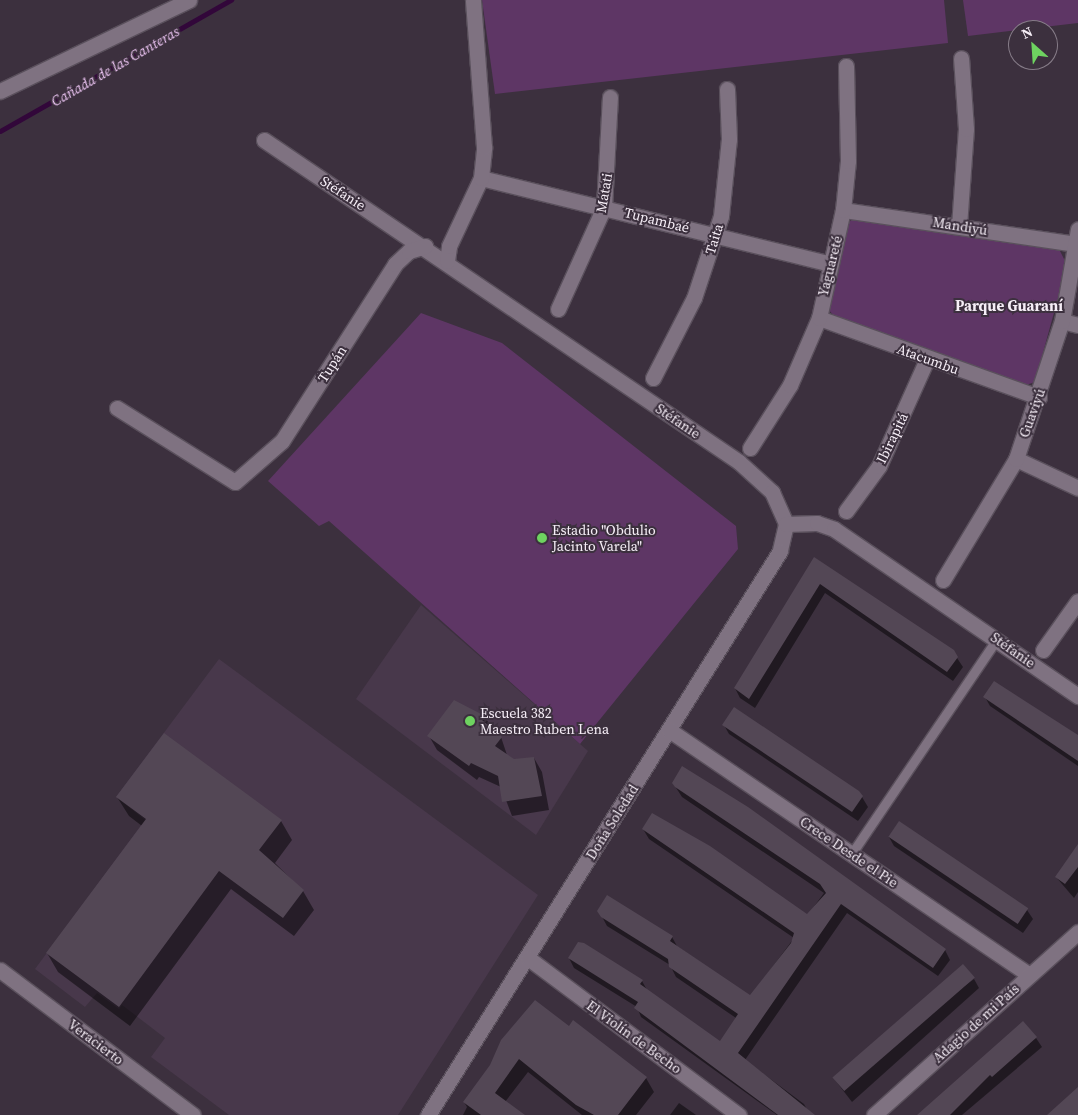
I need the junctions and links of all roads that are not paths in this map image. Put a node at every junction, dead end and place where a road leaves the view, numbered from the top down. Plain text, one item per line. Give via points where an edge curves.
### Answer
1 (189, 0) edge
2 (473, 0) edge
3 (961, 58) dead end
4 (846, 66) dead end
5 (727, 89) dead end
6 (0, 91) edge
7 (610, 97) dead end
8 (264, 140) dead end
9 (481, 178) junction
10 (604, 207) junction
11 (843, 210) junction
12 (960, 226) junction
13 (716, 234) junction
14 (1077, 236) edge
15 (425, 246) junction
16 (446, 261) junction
17 (832, 264) junction
18 (558, 309) dead end
19 (819, 318) junction
20 (1062, 321) junction
21 (1078, 325) edge
22 (926, 358) junction
23 (653, 378) dead end
24 (1039, 397) junction
25 (117, 408) dead end
26 (750, 448) dead end
27 (1016, 459) junction
28 (1078, 488) edge
29 (846, 511) dead end
30 (786, 524) junction
31 (944, 580) dead end
32 (1078, 600) edge
33 (997, 639) junction
34 (1043, 650) dead end
35 (1078, 696) edge
36 (669, 730) junction
37 (852, 853) junction
38 (1078, 932) edge
39 (528, 958) junction
40 (0, 970) edge
41 (1029, 975) junction
42 (193, 1115) edge
43 (428, 1115) edge
44 (739, 1115) edge
45 (874, 1115) edge

1 - 6 street
2 - 9 street via 485,124
3 - 12 street via 966,129
4 - 11 street, Yaguareté via 848,160
5 - 13 street, Taita via 727,172
7 - 10 street, Matati
8 - 15 street, Stéfanie
9 - 10 street, Tupambaé
9 - 16 street
10 - 13 street, Tupambaé
10 - 18 street, Matati
11 - 12 street, Mandiyú
11 - 17 street, Yaguareté
12 - 14 street, Mandiyú
13 - 17 street, Tupambaé
13 - 23 street, Taita via 684,322
14 - 20 street, Guaviyú
15 - 16 street, Stéfanie
15 - 25 street, Tupán via 409,251 395,264 282,442 235,482
16 - 30 street, Stéfanie via 740,462 772,492
17 - 19 street, Yaguareté
19 - 22 street, Atacumbu
19 - 26 street, Yaguareté via 790,385
20 - 21 street
20 - 24 street, Guaviyú
22 - 24 street, Atacumbu
22 - 29 street, Ibirapitá via 879,466
24 - 27 street, Guaviyú
27 - 28 street
27 - 31 street, Guaviyú
30 - 33 street, Stéfanie via 817,523 834,529
30 - 36 street, Doña Soledad via 780,551
32 - 34 street
33 - 35 street, Stéfanie
33 - 37 lane
36 - 37 street, Crece Desde el Pie
36 - 39 street, Doña Soledad
37 - 41 street, Crece Desde el Pie
38 - 41 street, Adagio de mi País
39 - 43 street, Doña Soledad
39 - 44 street, El Violín de Becho
40 - 42 street, Veracierto
41 - 45 street, Adagio de mi País

